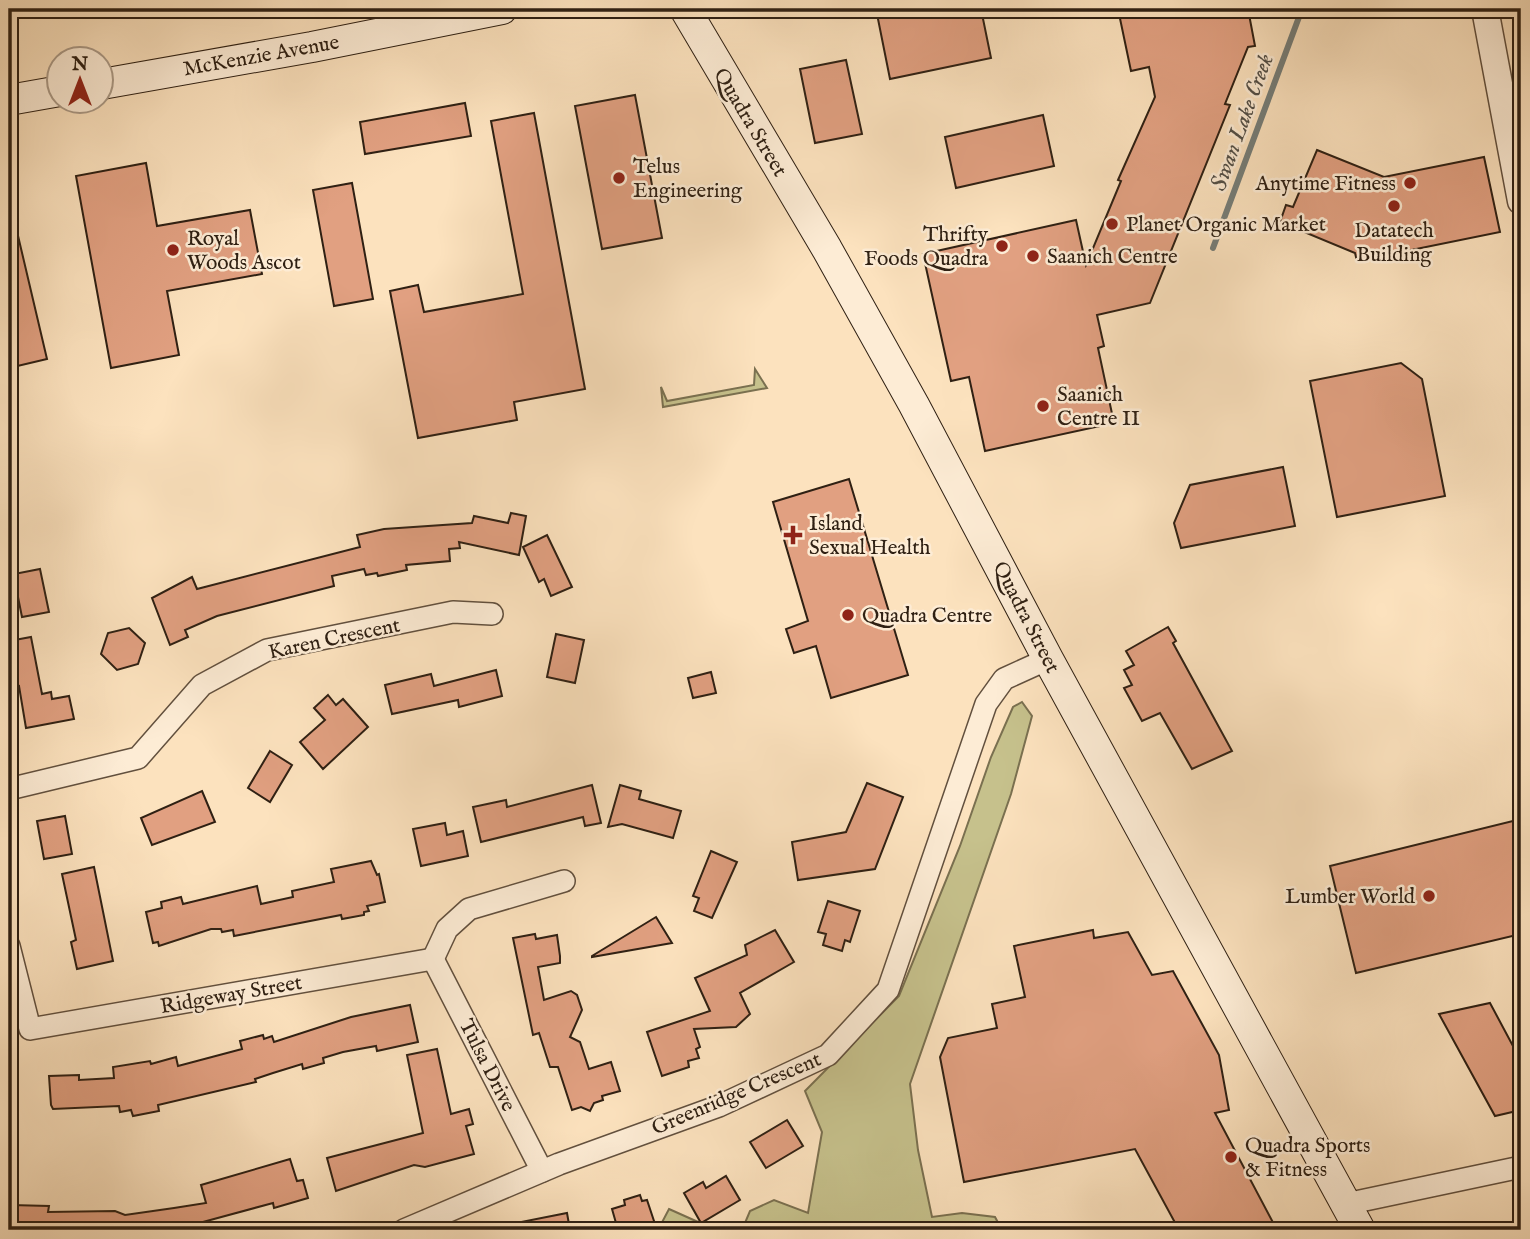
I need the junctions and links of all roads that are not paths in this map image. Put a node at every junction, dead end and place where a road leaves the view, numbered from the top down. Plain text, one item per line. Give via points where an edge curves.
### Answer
1 (502, 9) edge
2 (685, 9) edge
3 (1485, 9) edge
4 (116, 81) edge
5 (46, 93) edge
6 (9, 100) edge
7 (1521, 201) edge
8 (492, 614) dead end
9 (1048, 659) junction
10 (9, 789) edge
11 (564, 881) dead end
12 (9, 946) edge
13 (433, 959) junction
14 (1521, 1167) edge
15 (542, 1171) junction
16 (1346, 1204) junction
17 (404, 1230) edge
18 (1360, 1230) edge

1 - 4 main road, McKenzie Avenue
2 - 9 main road, Quadra Street via 843,278
3 - 7 street
5 - 6 main road
8 - 10 street, Karen Crescent via 453,612 267,650 202,685 138,758
9 - 15 street, Greenridge Crescent via 1004,680 986,704 888,990 828,1055 719,1105
9 - 16 main road, Quadra Street
11 - 13 street via 469,909 447,929
12 - 13 street, Ridgeway Street via 30,1029
13 - 15 street, Tulsa Drive
14 - 16 street
15 - 17 street, Greenridge Crescent
16 - 18 main road, Quadra Street

